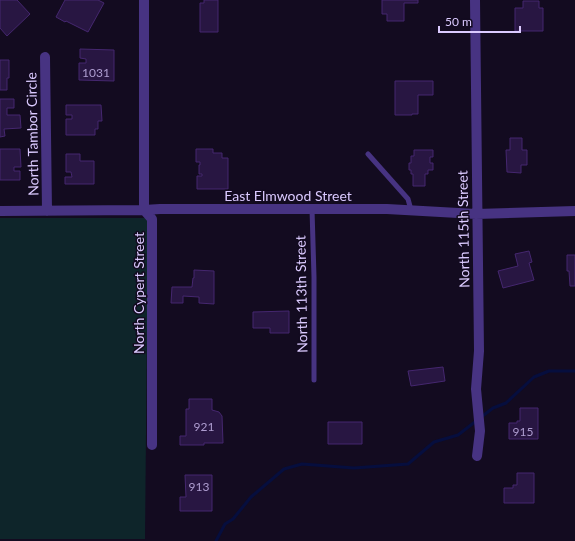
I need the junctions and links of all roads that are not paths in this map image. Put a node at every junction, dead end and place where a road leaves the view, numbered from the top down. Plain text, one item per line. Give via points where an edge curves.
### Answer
1 (144, 0) edge
2 (476, 0) edge
3 (45, 57) dead end
4 (368, 154) dead end
5 (312, 208) junction
6 (144, 210) junction
7 (411, 210) junction
8 (0, 211) edge
9 (47, 211) junction
10 (575, 211) edge
11 (476, 214) junction
12 (314, 380) dead end
13 (152, 445) dead end
14 (477, 456) dead end

1 - 6 street, North Cypert Street
2 - 11 street, North 115th Street
3 - 9 street, North Tambor Circle
4 - 7 lane via 408,199
5 - 6 street, East Elmwood Street
5 - 7 street, East Elmwood Street
5 - 12 lane, North 113th Street
6 - 9 street, East Elmwood Street
6 - 13 street, North Cypert Street via 152,219
7 - 11 street, East Elmwood Street
8 - 9 street, East Elmwood Street
10 - 11 street, East Elmwood Street
11 - 14 street, North 115th Street via 479,351 476,389 480,431

